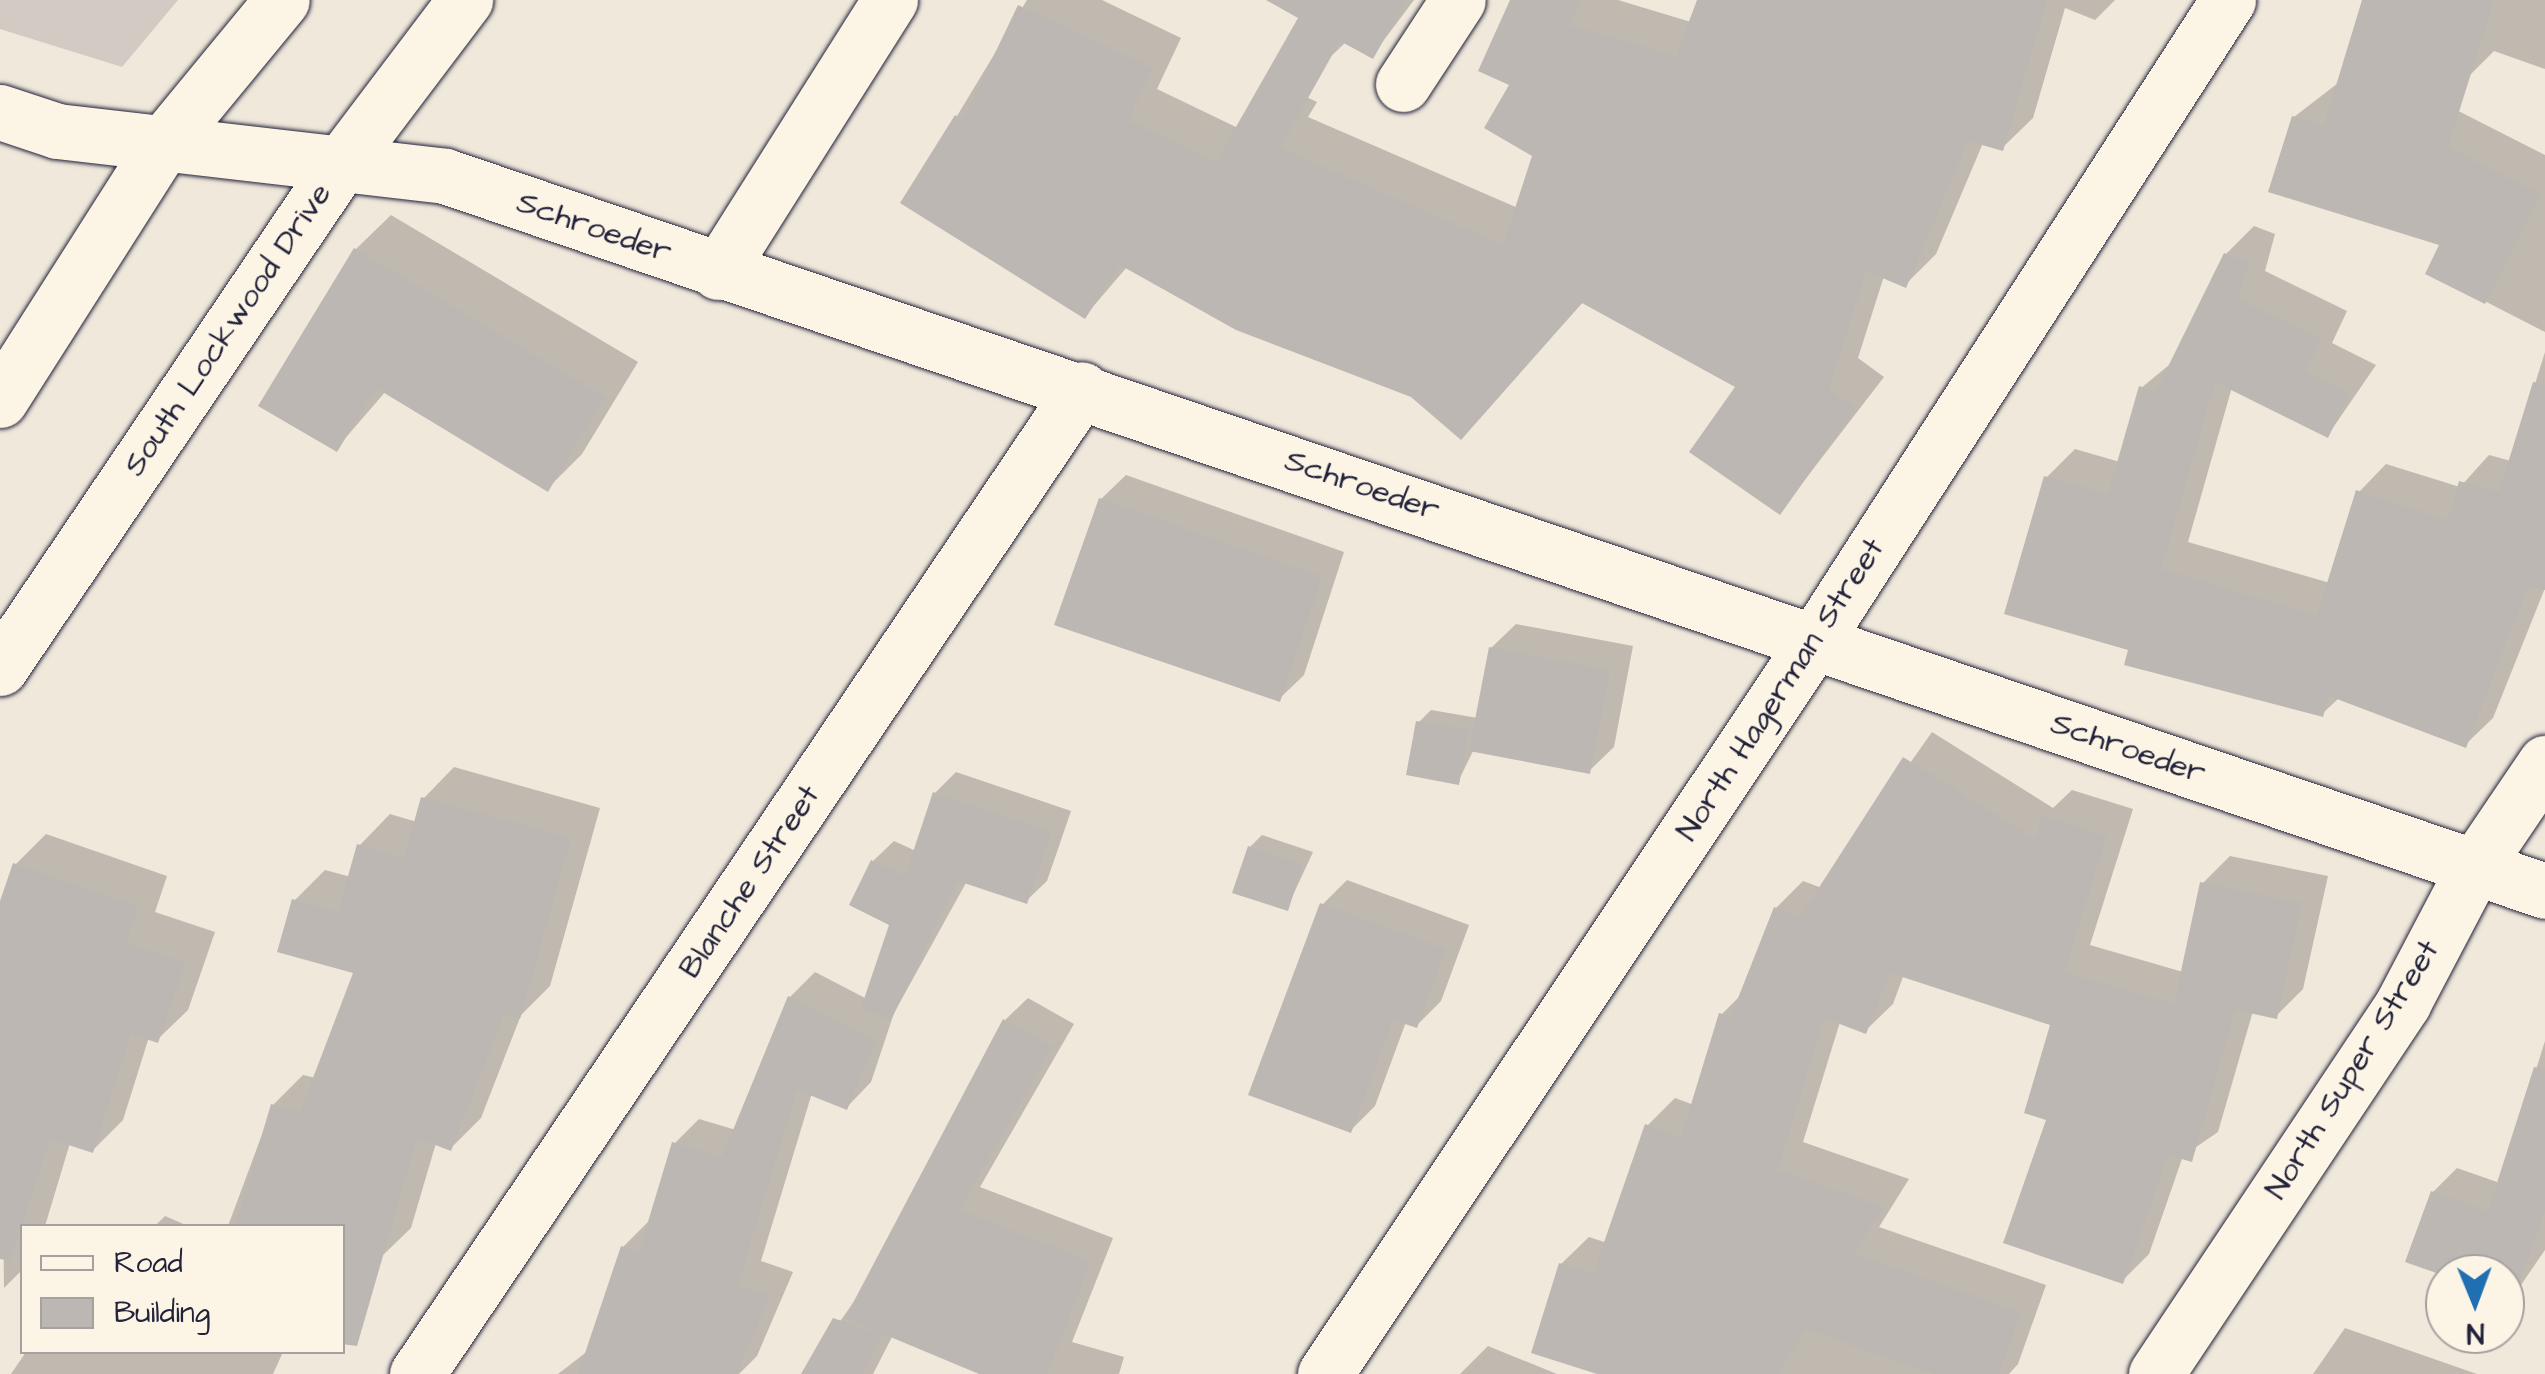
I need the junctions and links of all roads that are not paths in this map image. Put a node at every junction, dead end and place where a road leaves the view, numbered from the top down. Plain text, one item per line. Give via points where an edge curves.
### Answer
1 (282, 0) edge
2 (465, 0) edge
3 (890, 0) edge
4 (1458, 0) edge
5 (2228, 0) edge
6 (1403, 84) dead end
7 (0, 112) edge
8 (164, 143) junction
9 (341, 164) junction
10 (718, 272) junction
11 (1082, 389) junction
12 (0, 400) edge
13 (1814, 642) junction
14 (0, 668) edge
15 (2545, 763) edge
16 (2474, 868) junction
17 (2545, 892) edge
18 (416, 1374) edge
19 (1325, 1374) edge
20 (2156, 1374) edge

1 - 8 street
2 - 9 street, South Lockwood Drive
3 - 10 street
4 - 6 street
5 - 13 street, North Hagerman Street
7 - 8 street, Schroeder via 57,130
8 - 9 street, Schroeder
8 - 12 street
9 - 10 street, Schroeder via 446,176
9 - 14 street, South Lockwood Drive
10 - 11 street, Schroeder
11 - 13 street, Schroeder
11 - 18 street, Blanche Street
13 - 16 street, Schroeder
13 - 19 street, North Hagerman Street
15 - 16 street, North Super Street
16 - 17 street, Schroeder
16 - 20 street, North Super Street via 2403,1003

